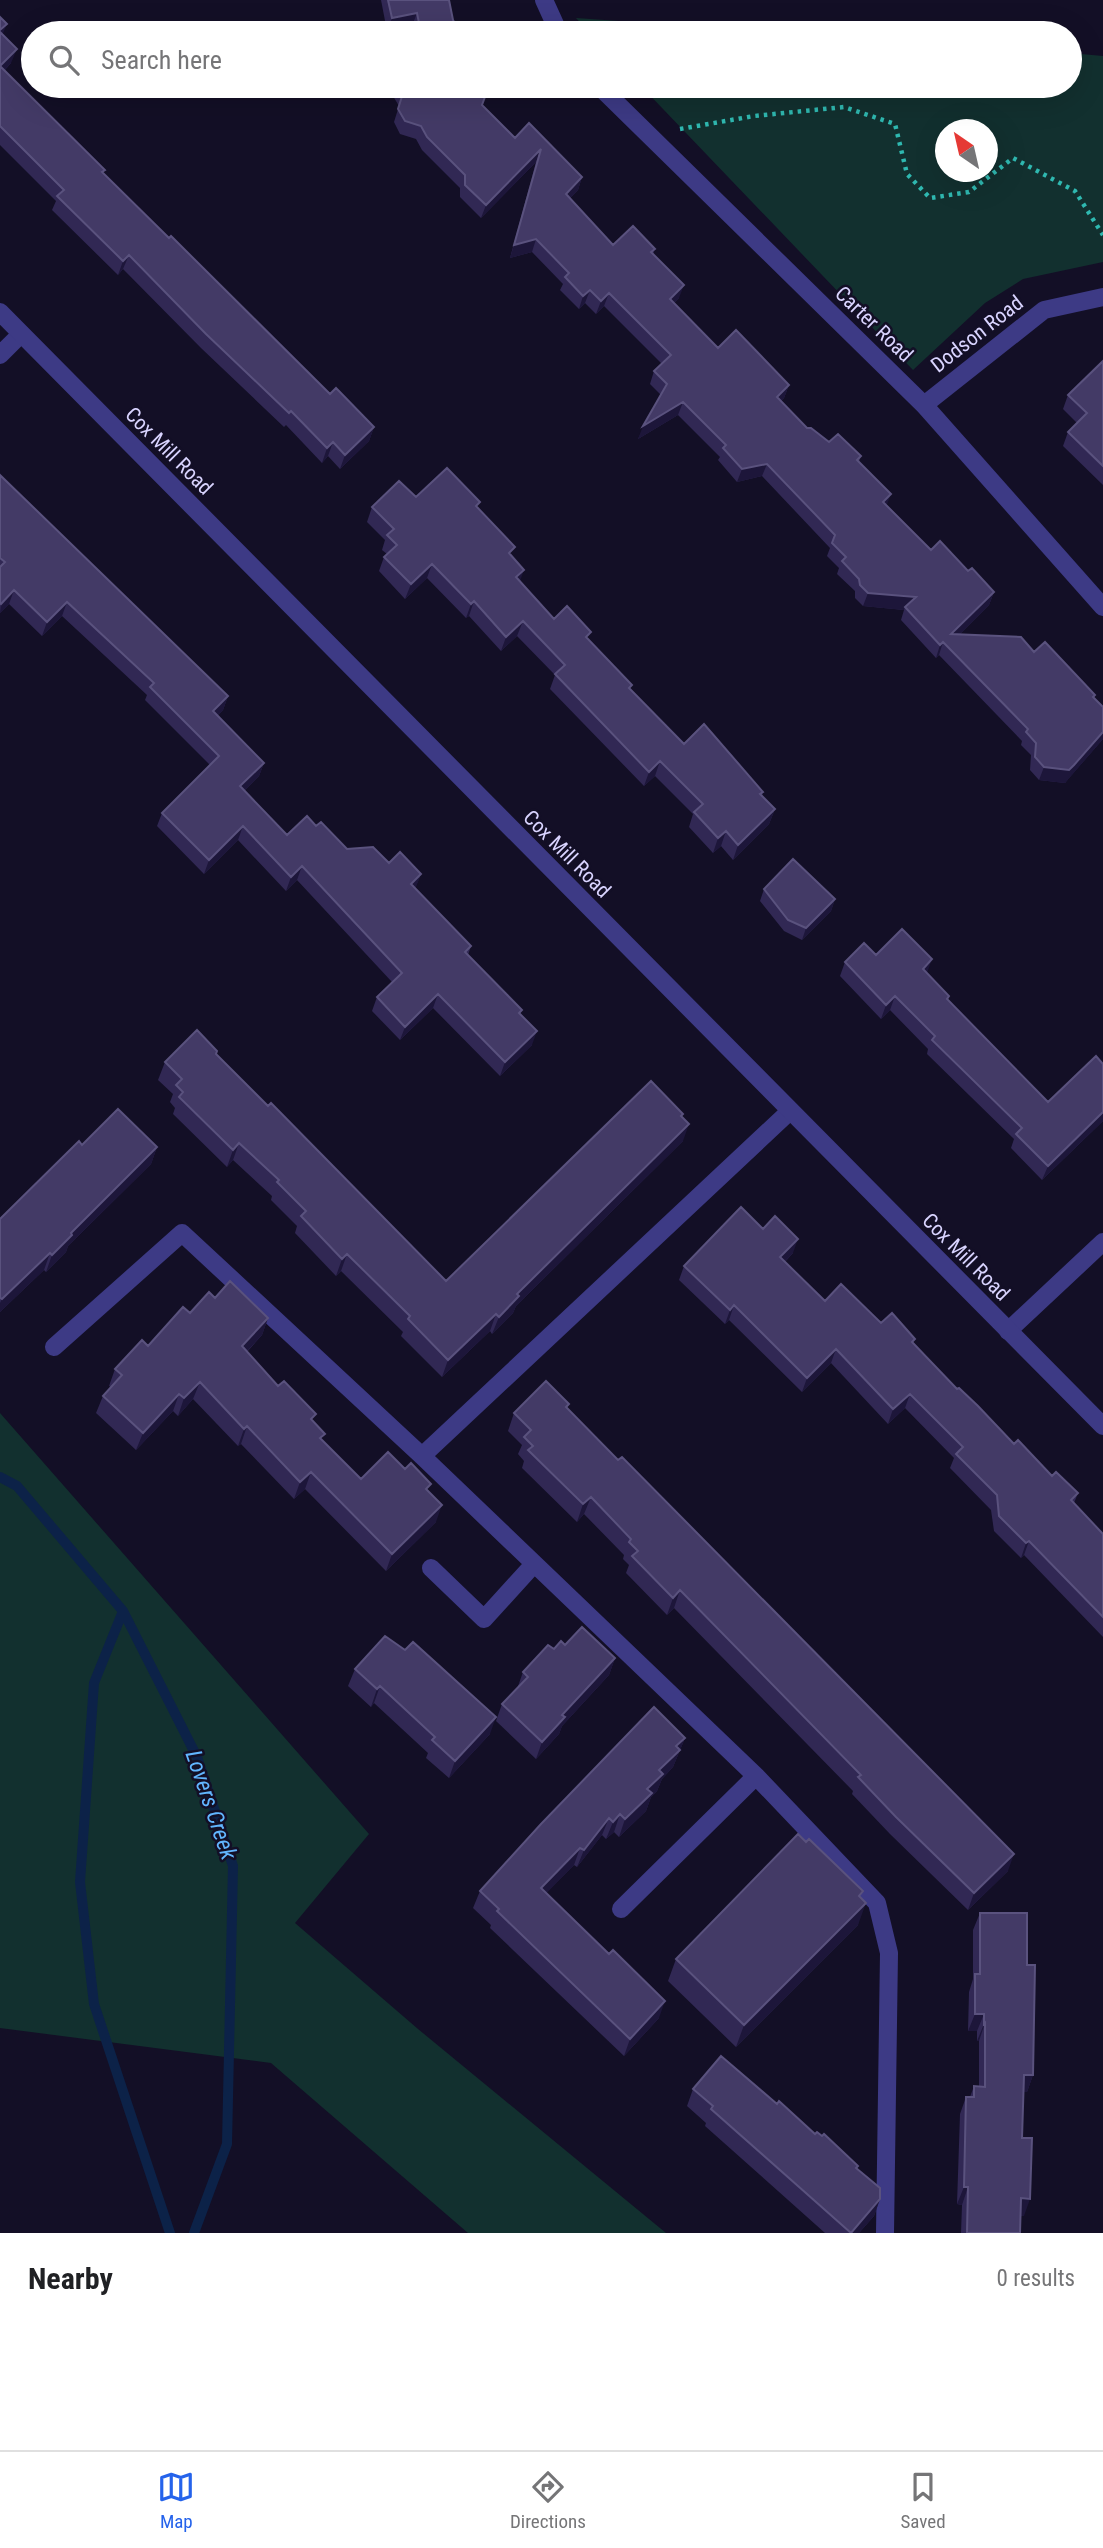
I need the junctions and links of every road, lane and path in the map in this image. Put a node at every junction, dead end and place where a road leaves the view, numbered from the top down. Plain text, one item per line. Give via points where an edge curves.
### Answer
1 (544, 0) edge
2 (554, 21) edge
3 (611, 98) edge
4 (649, 135) junction
5 (1103, 235) edge
6 (1103, 297) edge
7 (0, 313) edge
8 (21, 334) junction
9 (0, 355) edge
10 (924, 405) junction
11 (1103, 607) edge
12 (790, 1111) junction
13 (1103, 1242) edge
14 (1008, 1331) junction
15 (54, 1347) dead end
16 (1103, 1426) edge
17 (422, 1456) junction
18 (534, 1564) junction
19 (431, 1568) dead end
20 (756, 1776) junction
21 (621, 1909) dead end
22 (885, 2233) edge

1 - 2 street
3 - 4 street, Carter Road
4 - 5 path via 754,116 844,107 895,124 907,174 930,198 969,192 1013,158 1075,191
4 - 10 street, Carter Road
6 - 10 street, Dodson Road via 1044,310
7 - 8 street, Cox Mill Road
8 - 9 street
8 - 12 street, Cox Mill Road
10 - 11 street, Carter Road
12 - 14 street, Cox Mill Road
12 - 17 street
13 - 14 street
14 - 16 street, Cox Mill Road
15 - 17 street via 182,1233
17 - 18 street
18 - 19 street via 484,1619
18 - 20 street
20 - 21 street
20 - 22 street via 877,1903 889,1953

